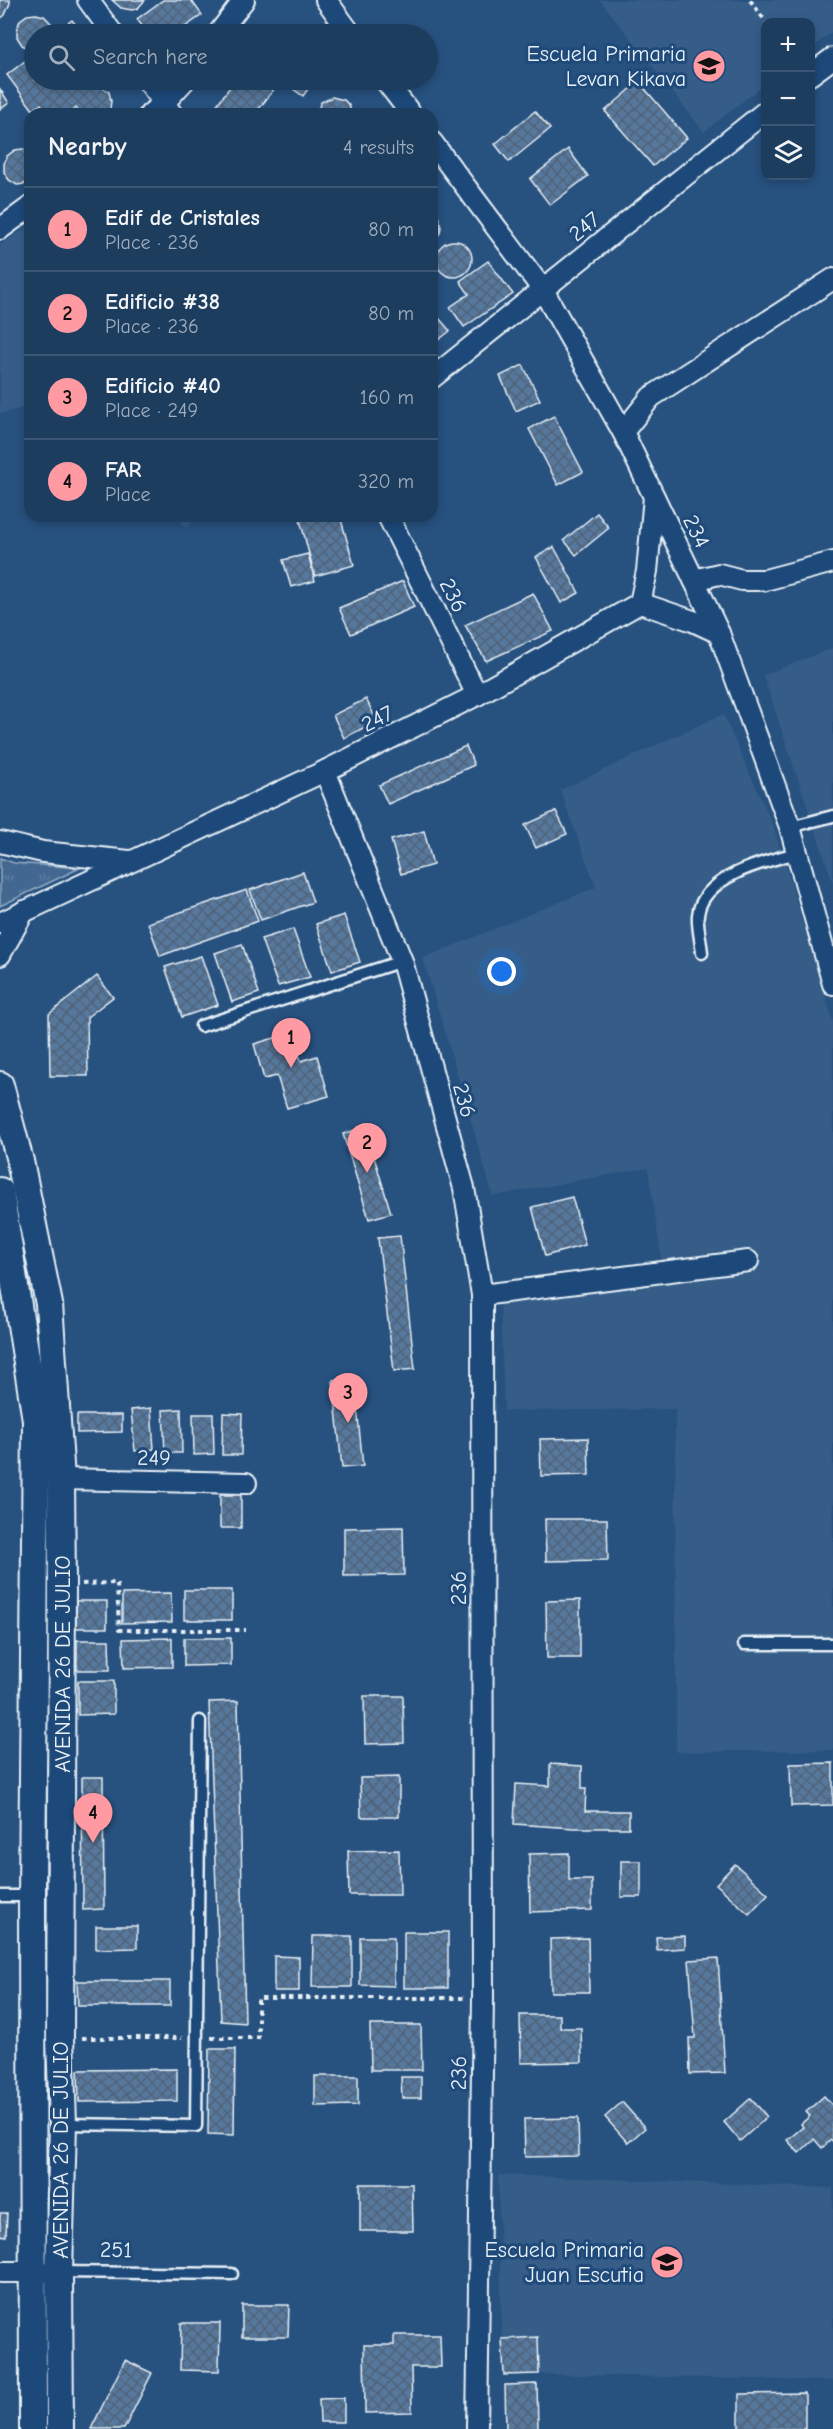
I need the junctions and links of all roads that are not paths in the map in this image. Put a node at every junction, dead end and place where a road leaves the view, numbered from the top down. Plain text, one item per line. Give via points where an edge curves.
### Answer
1 (88, 0) edge
2 (244, 0) edge
3 (326, 0) edge
4 (106, 24) edge
5 (226, 24) edge
6 (344, 24) edge
7 (833, 58) edge
8 (814, 72) edge
9 (152, 90) edge
10 (177, 90) edge
11 (393, 90) edge
12 (161, 108) edge
13 (163, 108) edge
14 (406, 108) edge
15 (761, 114) edge
16 (438, 150) edge
17 (24, 210) edge
18 (3, 221) edge
19 (833, 279) edge
20 (543, 290) junction
21 (438, 373) edge
22 (623, 432) junction
23 (654, 497) junction
24 (391, 522) edge
25 (833, 562) edge
26 (694, 580) junction
27 (640, 603) junction
28 (719, 633) junction
29 (477, 695) junction
30 (325, 771) junction
31 (833, 816) edge
32 (790, 827) junction
33 (0, 842) edge
34 (797, 853) junction
35 (129, 861) junction
36 (24, 911) junction
37 (0, 922) edge
38 (702, 953) dead end
39 (0, 955) edge
40 (402, 961) junction
41 (833, 984) edge
42 (201, 1026) dead end
43 (0, 1085) edge
44 (7, 1193) edge
45 (748, 1261) dead end
46 (482, 1295) junction
47 (61, 1479) junction
48 (246, 1483) dead end
49 (744, 1644) dead end
50 (833, 1644) edge
51 (200, 1721) dead end
52 (0, 1896) edge
53 (32, 1896) junction
54 (63, 2124) junction
55 (0, 2272) edge
56 (32, 2272) junction
57 (59, 2272) junction
58 (232, 2274) dead end
59 (33, 2429) edge
60 (60, 2429) edge
61 (477, 2429) edge

1 - 4 street
2 - 5 street
3 - 6 street
7 - 8 street
9 - 12 street
10 - 13 street
11 - 14 street
15 - 20 street, 247
16 - 20 street, 234
17 - 18 street
19 - 22 street via 651,397
20 - 21 street, 247
20 - 22 street, 234
22 - 23 street, 234
23 - 26 street, 234
23 - 27 street
24 - 29 street, 236
25 - 26 street via 765,580 719,574
26 - 28 street, 234
27 - 28 street
27 - 29 street, 247
28 - 32 street, 234
29 - 30 street, 247
30 - 35 street, 247
30 - 40 street, 236
31 - 32 lane
32 - 34 street, 234
33 - 35 street via 43,852
34 - 38 lane via 748,866 710,889 698,914
34 - 41 street, 234
35 - 36 street, 247
36 - 37 street, 247
36 - 39 street
40 - 42 lane
40 - 46 street, 236 via 464,1188
43 - 44 street, AVENIDA 26 DE JULIO
44 - 47 street, AVENIDA 26 DE JULIO via 49,1304
44 - 53 street, AVENIDA 26 DE JULIO via 36,1420
45 - 46 street
46 - 61 street, 236 via 483,1998
47 - 48 street, 249
47 - 54 street, AVENIDA 26 DE JULIO
49 - 50 lane
51 - 54 lane via 196,2126
52 - 53 lane
53 - 56 street, AVENIDA 26 DE JULIO
54 - 57 street, AVENIDA 26 DE JULIO
55 - 56 street, 251
56 - 57 street, 251
56 - 59 street, AVENIDA 26 DE JULIO
57 - 58 lane, 251
57 - 60 street, AVENIDA 26 DE JULIO

